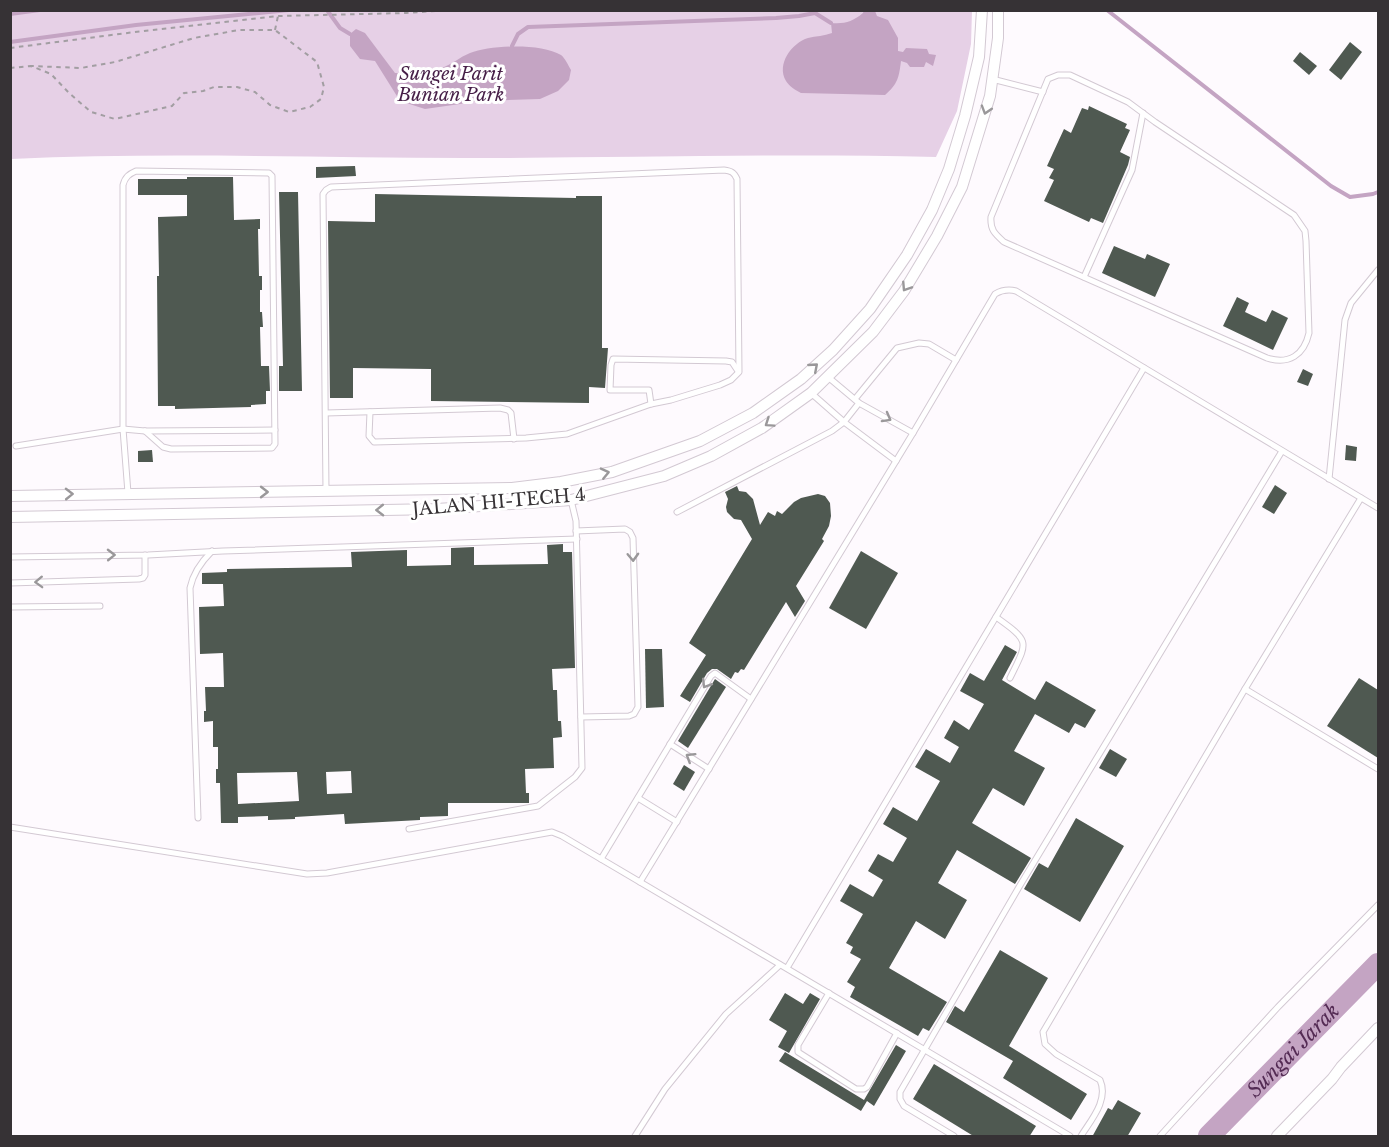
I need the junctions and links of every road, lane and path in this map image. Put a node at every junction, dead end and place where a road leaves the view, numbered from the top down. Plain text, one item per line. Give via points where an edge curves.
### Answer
1 (450, 10) edge
2 (982, 10) edge
3 (998, 10) edge
4 (278, 16) junction
5 (274, 30) junction
6 (10, 48) edge
7 (31, 66) junction
8 (10, 68) edge
9 (992, 79) junction
10 (1043, 92) junction
11 (1143, 113) junction
12 (1378, 270) edge
13 (1084, 278) junction
14 (956, 360) junction
15 (1144, 368) junction
16 (739, 372) junction
17 (828, 377) junction
18 (811, 393) junction
19 (857, 401) junction
20 (651, 404) junction
21 (326, 412) junction
22 (370, 412) junction
23 (843, 422) junction
24 (123, 429) junction
25 (275, 430) junction
26 (145, 431) junction
27 (913, 433) junction
28 (514, 439) junction
29 (16, 446) dead end
30 (1282, 451) junction
31 (896, 461) junction
32 (1329, 479) junction
33 (326, 491) junction
34 (128, 493) junction
35 (10, 496) edge
36 (1361, 498) junction
37 (571, 500) junction
38 (1378, 508) edge
39 (677, 512) dead end
40 (10, 517) edge
41 (576, 531) junction
42 (577, 539) junction
43 (212, 551) junction
44 (145, 555) junction
45 (10, 557) edge
46 (10, 583) edge
47 (100, 606) dead end
48 (10, 608) edge
49 (996, 617) junction
50 (1010, 678) dead end
51 (1245, 689) junction
52 (751, 699) junction
53 (581, 717) junction
54 (670, 744) junction
55 (709, 769) junction
56 (1378, 769) edge
57 (638, 798) junction
58 (198, 818) dead end
59 (677, 822) junction
60 (10, 827) edge
61 (409, 829) dead end
62 (601, 859) junction
63 (640, 882) junction
64 (1378, 904) edge
65 (780, 964) junction
66 (787, 968) junction
67 (829, 993) junction
68 (1378, 1028) edge
69 (897, 1033) junction
70 (925, 1050) junction
71 (635, 1137) edge
72 (954, 1137) edge
73 (1070, 1137) edge
74 (1081, 1137) edge
75 (1160, 1137) edge
76 (1277, 1137) edge

1 - 4 path
33 -> 2 street, JALAN HI-TECH 4 via 512,488 612,472 700,441 753,413 801,379 870,309 932,210 966,116 979,57
3 - 9 street, JALAN HI-TECH 4
4 - 5 path
4 - 6 path
5 - 7 path via 239,30 194,38 81,68
5 - 7 path via 317,62 324,87 321,99 310,107 289,112 270,105 255,92 214,87 184,93 172,106 115,119 91,112 51,74
7 - 8 path
9 - 10 lane
9 -> 17 street, JALAN HI-TECH 4 via 962,187 937,236 904,291 873,332
10 - 11 lane via 1047,79 1070,75
10 - 13 lane via 991,217 991,226 1004,242
11 - 13 lane via 1129,179
11 - 13 lane via 1300,222 1306,241 1307,341 1293,357 1282,361 1266,358
12 - 32 lane via 1351,303 1345,320
14 - 15 lane via 995,294 1008,290 1016,291
14 - 19 lane via 929,344 897,348
14 - 27 lane
15 - 30 lane
15 - 49 lane
16 - 20 lane via 731,380
16 - 20 lane via 726,361 613,359 610,390 649,390
16 - 21 lane via 738,179 731,171 331,187 323,194
17 - 18 street, JALAN HI-TECH 4
17 - 19 lane
18 - 23 lane
18 -> 37 street, JALAN HI-TECH 4 via 762,428 664,477
19 - 23 lane
19 -> 27 lane
20 - 28 lane via 567,434
21 - 22 lane
21 - 33 lane
22 - 28 lane via 500,408 511,413
22 - 28 lane via 369,436 374,442
23 - 31 lane
23 - 39 lane
24 - 25 lane via 123,185 136,171 272,176
24 - 26 lane
24 - 29 lane
24 - 34 lane
25 - 26 lane
25 - 26 lane via 272,448 163,447
27 - 31 lane
30 - 32 lane
30 - 70 lane
31 - 52 lane
32 - 36 lane
34 -> 33 street, JALAN HI-TECH 4
35 -> 34 street, JALAN HI-TECH 4
36 - 38 lane
36 - 51 lane
37 -> 40 street, JALAN HI-TECH 4 via 436,509
37 - 41 lane
41 - 42 lane
41 -> 53 lane via 625,529 633,538 638,707 629,716
42 - 43 lane
42 - 53 lane
43 - 44 lane
43 - 58 lane via 203,560 190,588
45 -> 44 lane
44 -> 46 lane via 145,575 139,579
47 - 48 lane
49 - 50 lane via 1021,637 1024,645
49 - 66 lane
51 - 56 lane
51 - 74 lane via 1043,1032 1045,1044 1056,1054 1100,1080 1102,1085 1102,1102
52 -> 54 lane via 713,674
52 - 55 lane
53 - 61 lane via 582,768 537,806
55 -> 54 lane
54 - 57 lane
55 - 59 lane
57 - 59 lane
57 - 62 lane
59 - 63 lane
60 - 62 lane via 307,874 552,832
62 - 63 lane
63 - 65 lane
64 - 75 lane
65 - 66 lane
65 - 71 lane via 726,1014 665,1089
66 - 67 lane
67 - 69 lane
67 - 69 lane via 798,1045 798,1052 856,1089 867,1087
68 - 76 street
69 - 70 lane
70 - 72 lane via 900,1092 900,1099 904,1106
70 - 73 lane

